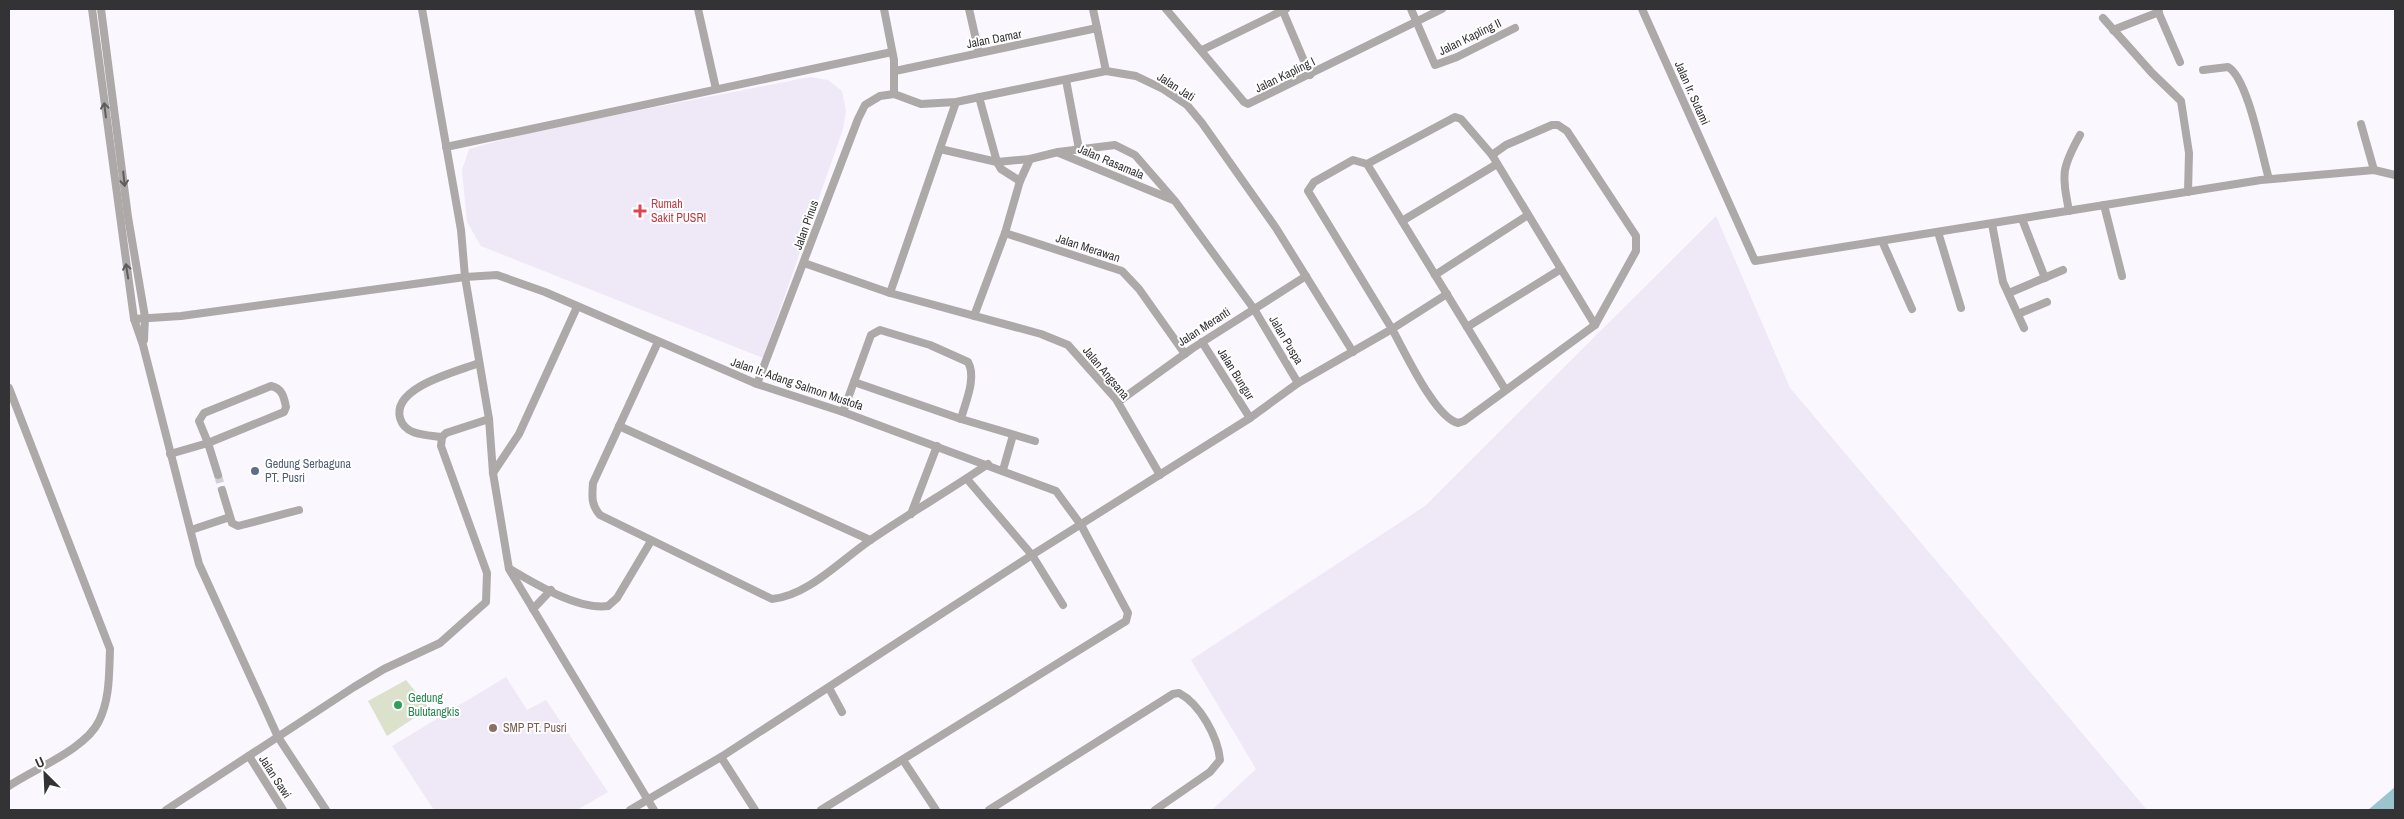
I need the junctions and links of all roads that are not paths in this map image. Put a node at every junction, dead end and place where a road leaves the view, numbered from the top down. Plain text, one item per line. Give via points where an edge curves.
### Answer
1 (92, 9) edge
2 (101, 9) edge
3 (422, 9) edge
4 (698, 9) edge
5 (884, 9) edge
6 (969, 9) edge
7 (1093, 9) edge
8 (1166, 9) edge
9 (1283, 9) edge
10 (1411, 9) edge
11 (1442, 9) edge
12 (1642, 9) edge
13 (2158, 10) edge
14 (2103, 18) dead end
15 (1417, 21) junction
16 (1098, 28) junction
17 (1515, 28) dead end
18 (2113, 30) junction
19 (1202, 50) junction
20 (892, 52) junction
21 (979, 53) junction
22 (2180, 62) dead end
23 (2203, 70) dead end
24 (895, 71) junction
25 (1106, 72) junction
26 (1310, 75) junction
27 (1066, 80) junction
28 (716, 90) junction
29 (894, 94) junction
30 (979, 97) junction
31 (956, 102) junction
32 (2361, 124) dead end
33 (2080, 135) dead end
34 (446, 147) junction
35 (940, 149) junction
36 (1079, 149) junction
37 (1058, 152) junction
38 (1492, 155) junction
39 (1030, 160) junction
40 (997, 162) junction
41 (1367, 164) junction
42 (1497, 164) junction
43 (2374, 170) junction
44 (2395, 175) edge
45 (2269, 180) junction
46 (1020, 181) junction
47 (2188, 192) junction
48 (1175, 201) junction
49 (2104, 205) junction
50 (2069, 211) junction
51 (1528, 215) junction
52 (2022, 219) junction
53 (1402, 221) junction
54 (1992, 224) junction
55 (1006, 232) junction
56 (1938, 232) junction
57 (1882, 241) junction
58 (804, 263) junction
59 (1561, 269) junction
60 (2062, 270) dead end
61 (1435, 275) junction
62 (1306, 276) junction
63 (2122, 276) dead end
64 (465, 277) junction
65 (2045, 278) junction
66 (890, 293) junction
67 (2009, 293) junction
68 (1447, 294) junction
69 (2047, 302) dead end
70 (578, 306) junction
71 (1961, 308) dead end
72 (1254, 309) junction
73 (1912, 309) dead end
74 (2018, 314) junction
75 (974, 316) junction
76 (145, 317) junction
77 (134, 319) junction
78 (1595, 325) junction
79 (1468, 327) junction
80 (2024, 328) dead end
81 (1392, 329) junction
82 (658, 342) junction
83 (1202, 342) junction
84 (144, 345) junction
85 (1353, 352) junction
86 (1184, 354) junction
87 (479, 363) junction
88 (854, 382) junction
89 (1298, 383) junction
90 (757, 384) junction
91 (9, 388) edge
92 (1506, 389) junction
93 (1118, 402) junction
94 (843, 412) junction
95 (1250, 418) junction
96 (489, 419) junction
97 (961, 419) junction
98 (619, 426) junction
99 (1013, 435) junction
100 (442, 437) junction
101 (1035, 441) dead end
102 (208, 442) junction
103 (937, 446) junction
104 (170, 454) junction
105 (988, 464) junction
106 (1003, 470) junction
107 (493, 473) junction
108 (218, 475) tunnel mouth
109 (1160, 475) junction
110 (967, 479) junction
111 (222, 490) tunnel mouth
112 (299, 510) dead end
113 (910, 514) junction
114 (230, 517) junction
115 (1081, 524) junction
116 (191, 530) junction
117 (870, 540) junction
118 (651, 541) junction
119 (1032, 555) junction
120 (509, 569) junction
121 (551, 590) junction
122 (1063, 605) dead end
123 (533, 610) junction
124 (828, 688) junction
125 (842, 712) dead end
126 (278, 737) junction
127 (249, 756) junction
128 (721, 757) junction
129 (904, 760) junction
130 (9, 786) edge
131 (647, 799) junction
132 (175, 808) edge
133 (166, 810) edge
134 (283, 810) edge
135 (326, 810) edge
136 (630, 810) edge
137 (654, 810) edge
138 (755, 810) edge
139 (820, 810) edge
140 (936, 810) edge
141 (989, 810) edge
142 (1155, 810) edge

77 -> 1 street
2 -> 76 street via 128,217
3 - 34 street
4 - 28 street
5 - 20 street
6 - 21 street
7 - 16 street
8 - 19 street, Jalan Kapling I
9 - 19 street
9 - 26 street
10 - 15 street, Jalan Kapling II
11 - 15 street, Jalan Kapling I
12 - 57 street, Jalan Ir. Sutami via 1755,261
13 - 18 street
13 - 22 street
14 - 18 street
15 - 17 street, Jalan Kapling II via 1435,65
15 - 26 street, Jalan Kapling I
16 - 21 street, Jalan Damar
16 - 25 street
18 - 47 street via 2181,101 2189,153
19 - 26 street, Jalan Kapling I via 1248,104
20 - 24 street
20 - 28 street
21 - 24 street, Jalan Damar
23 - 45 street via 2228,67 2234,72 2246,95
24 - 29 street
25 - 27 street, Jalan Jati
25 - 62 street, Jalan Jati via 1136,76 1187,105
27 - 30 street, Jalan Jati
27 - 36 street
28 - 34 street
29 - 31 street, Jalan Jati via 921,104
29 - 58 street, Jalan Pinus via 880,96 865,105
30 - 31 street, Jalan Jati
30 - 40 street
31 - 35 street
32 - 43 street
33 - 50 street via 2066,160 2063,177
34 - 64 street
35 - 40 street
35 - 66 street
36 - 37 street, Jalan Rasamala
36 - 48 street, Jalan Rasamala via 1115,145 1125,149 1135,155
37 - 39 street
37 - 48 street, Jalan Rasamala
38 - 41 street via 1461,119 1455,117
38 - 42 street
38 - 78 street via 1506,145 1558,124 1567,131 1636,236 1636,251
39 - 40 street
39 - 46 street
40 - 46 street via 1000,169
41 - 53 street
41 - 81 street via 1352,160 1314,182 1308,191
42 - 51 street
42 - 53 street
43 - 44 street
43 - 45 street
45 - 47 street
46 - 55 street
47 - 49 street
48 - 72 street, Jalan Rasamala
49 - 50 street
49 - 63 street
50 - 52 street
51 - 59 street
51 - 61 street
52 - 54 street
52 - 65 street
53 - 61 street
54 - 56 street
54 - 67 street via 2003,282
55 - 75 street
55 - 86 street, Jalan Merawan via 1122,271
56 - 57 street
56 - 71 street
57 - 73 street
58 - 66 street, Jalan Angsana
58 - 90 street, Jalan Pinus
59 - 78 street
59 - 79 street
60 - 65 street
61 - 68 street
62 - 72 street, Jalan Meranti
62 - 85 street, Jalan Jati
64 - 70 street, Jalan Ir. Adang Salmon Mustofa via 497,275
64 - 76 street, Jalan Ir. Adang Salmon Mustofa via 180,316
64 - 87 street
65 - 67 street
66 - 75 street, Jalan Angsana
67 - 74 street
68 - 79 street
68 - 81 street
69 - 74 street
70 - 82 street, Jalan Ir. Adang Salmon Mustofa
70 - 107 street via 519,434
72 - 83 street, Jalan Meranti
72 - 89 street, Jalan Puspa
74 - 80 street
75 - 93 street, Jalan Angsana via 1042,334 1068,345
76 - 77 street, Jalan Ir. Adang Salmon Mustofa
76 - 84 street
77 - 84 street
78 - 92 street
79 - 92 street
81 - 85 street
81 - 92 street via 1417,375 1451,422 1464,421
82 - 90 street, Jalan Ir. Adang Salmon Mustofa
82 - 98 street
83 - 86 street, Jalan Meranti
83 - 95 street, Jalan Bungur
84 - 104 street
85 - 89 street
86 - 93 street, Jalan Meranti
87 - 96 street
87 - 100 street via 428,382 404,398 398,410 401,422 409,432
88 - 94 street
88 - 97 street
88 - 97 street via 874,331 930,345 968,362 970,366 967,400
89 - 95 street
90 - 94 street, Jalan Ir. Adang Salmon Mustofa
91 - 130 street via 110,649 109,687 99,721 90,735
93 - 109 street, Jalan Angsana
94 - 103 street, Jalan Ir. Adang Salmon Mustofa
95 - 109 street
96 - 100 street
96 - 107 street
97 - 99 street
98 - 117 street
98 - 118 street via 593,483 592,500 600,515
99 - 101 street
99 - 106 street
100 - 126 street via 446,464 487,573 486,602 440,643 384,670
102 - 102 street via 199,421 204,413 271,386 281,392 286,407 284,412
102 - 104 street
102 - 108 street
103 - 105 street, Jalan Ir. Adang Salmon Mustofa
103 - 113 street
104 - 116 street
105 - 106 street, Jalan Ir. Adang Salmon Mustofa
105 - 110 street
106 - 115 street, Jalan Ir. Adang Salmon Mustofa via 1056,491
107 - 120 street
109 - 115 street
110 - 113 street
110 - 119 street
111 - 114 street
112 - 114 street via 238,526
113 - 117 street
114 - 116 street
115 - 119 street
115 - 129 street, Jalan Ir. Adang Salmon Mustofa via 1128,613 1126,621
116 - 126 street via 199,564
117 - 118 street via 799,592 772,599
118 - 121 street via 617,598 608,606 582,604
119 - 122 street
119 - 124 street
120 - 121 street
120 - 123 street
121 - 123 street
123 - 131 street
124 - 125 street
124 - 128 street
126 - 127 street
126 - 135 street
127 - 132 street
127 - 134 street, Jalan Sawi
128 - 131 street
128 - 138 street
129 - 139 street, Jalan Ir. Adang Salmon Mustofa
129 - 140 street
131 - 136 street
131 - 137 street
132 - 133 street
141 - 142 street via 1116,728 1179,693 1187,697 1200,713 1219,748 1220,760 1210,772

